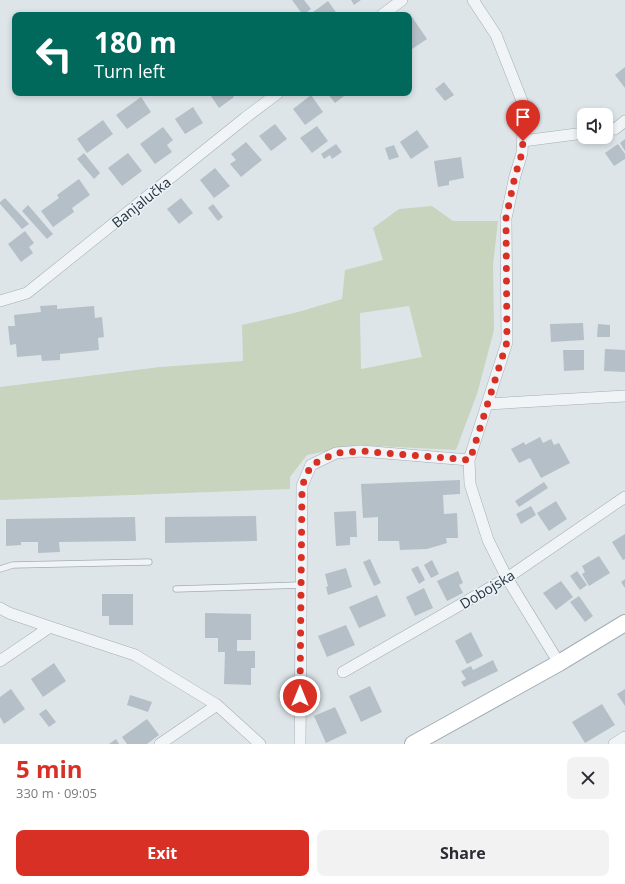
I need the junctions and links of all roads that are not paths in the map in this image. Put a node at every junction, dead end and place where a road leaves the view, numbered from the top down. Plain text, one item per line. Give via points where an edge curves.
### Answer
1 (402, 0) edge
2 (473, 0) edge
3 (386, 12) edge
4 (274, 96) edge
5 (625, 122) edge
6 (613, 129) edge
7 (577, 134) edge
8 (523, 141) junction
9 (0, 301) edge
10 (625, 396) edge
11 (488, 404) junction
12 (470, 460) junction
13 (625, 497) edge
14 (148, 562) dead end
15 (0, 569) edge
16 (507, 578) junction
17 (301, 585) junction
18 (176, 589) dead end
19 (0, 608) edge
20 (625, 623) edge
21 (50, 627) junction
22 (0, 661) edge
23 (560, 663) junction
24 (343, 672) dead end
25 (217, 705) junction
26 (625, 737) edge
27 (160, 744) edge
28 (260, 744) edge
29 (300, 744) edge
30 (414, 744) edge
31 (614, 744) edge

1 - 3 street
2 - 8 street via 496,35 524,106
4 - 9 street, Banjalučka via 27,293
5 - 6 street
7 - 8 street
8 - 11 street via 506,218 507,342
10 - 11 street
11 - 12 street
12 - 16 street via 470,484 488,540
12 - 17 street via 361,451 336,453 311,465 302,486
13 - 16 street, Dobojska
14 - 15 lane via 13,565
16 - 23 street
16 - 24 street, Dobojska
17 - 18 lane
17 - 29 street
19 - 21 street
20 - 23 main road
21 - 22 street
21 - 25 street via 136,655
23 - 30 main road
25 - 27 street
25 - 28 street
26 - 31 street

